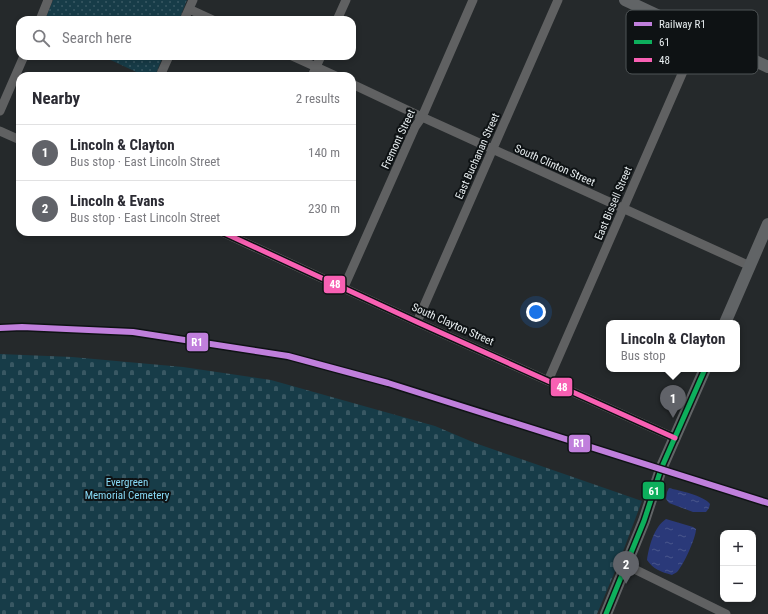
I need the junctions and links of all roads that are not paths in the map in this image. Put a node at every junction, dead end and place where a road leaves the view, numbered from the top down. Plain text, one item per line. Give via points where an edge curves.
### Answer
1 (48, 0) edge
2 (193, 0) edge
3 (346, 0) edge
4 (473, 0) edge
5 (558, 0) edge
6 (625, 0) edge
7 (189, 9) junction
8 (646, 10) edge
9 (42, 16) edge
10 (186, 16) edge
11 (204, 16) edge
12 (339, 16) edge
13 (22, 60) edge
14 (166, 60) edge
15 (298, 60) edge
16 (319, 60) edge
17 (758, 62) edge
18 (768, 67) edge
19 (17, 72) edge
20 (162, 72) edge
21 (314, 72) edge
22 (16, 74) edge
23 (682, 74) edge
24 (356, 86) edge
25 (0, 111) edge
26 (422, 117) junction
27 (0, 131) edge
28 (16, 138) edge
29 (492, 150) junction
30 (623, 208) junction
31 (768, 224) edge
32 (243, 236) edge
33 (750, 266) junction
34 (344, 287) junction
35 (726, 320) edge
36 (417, 322) junction
37 (704, 372) edge
38 (548, 381) junction
39 (675, 438) junction
40 (626, 565) junction
41 (722, 613) edge
42 (606, 614) edge

1 - 9 street
2 - 7 street
3 - 12 street
4 - 26 street, Fremont Street
5 - 29 street, East Buchanan Street
6 - 8 main road
7 - 10 street
7 - 11 street
13 - 19 street
14 - 20 street
15 - 21 street
16 - 21 street
17 - 18 main road
22 - 25 street
23 - 30 street, East Bissell Street
24 - 26 street, South Clinton Street
26 - 29 street, South Clinton Street
26 - 34 street, Fremont Street via 415,127
27 - 28 street
29 - 30 street, South Clinton Street
29 - 36 street, East Buchanan Street
30 - 33 street, South Clinton Street
30 - 38 street, East Bissell Street
31 - 33 main road
32 - 34 street, South Clayton Street
33 - 35 main road
34 - 36 street, South Clayton Street
36 - 38 street, South Clayton Street
37 - 39 main road
38 - 39 street, South Clayton Street
39 - 40 main road
40 - 41 street
40 - 42 main road

